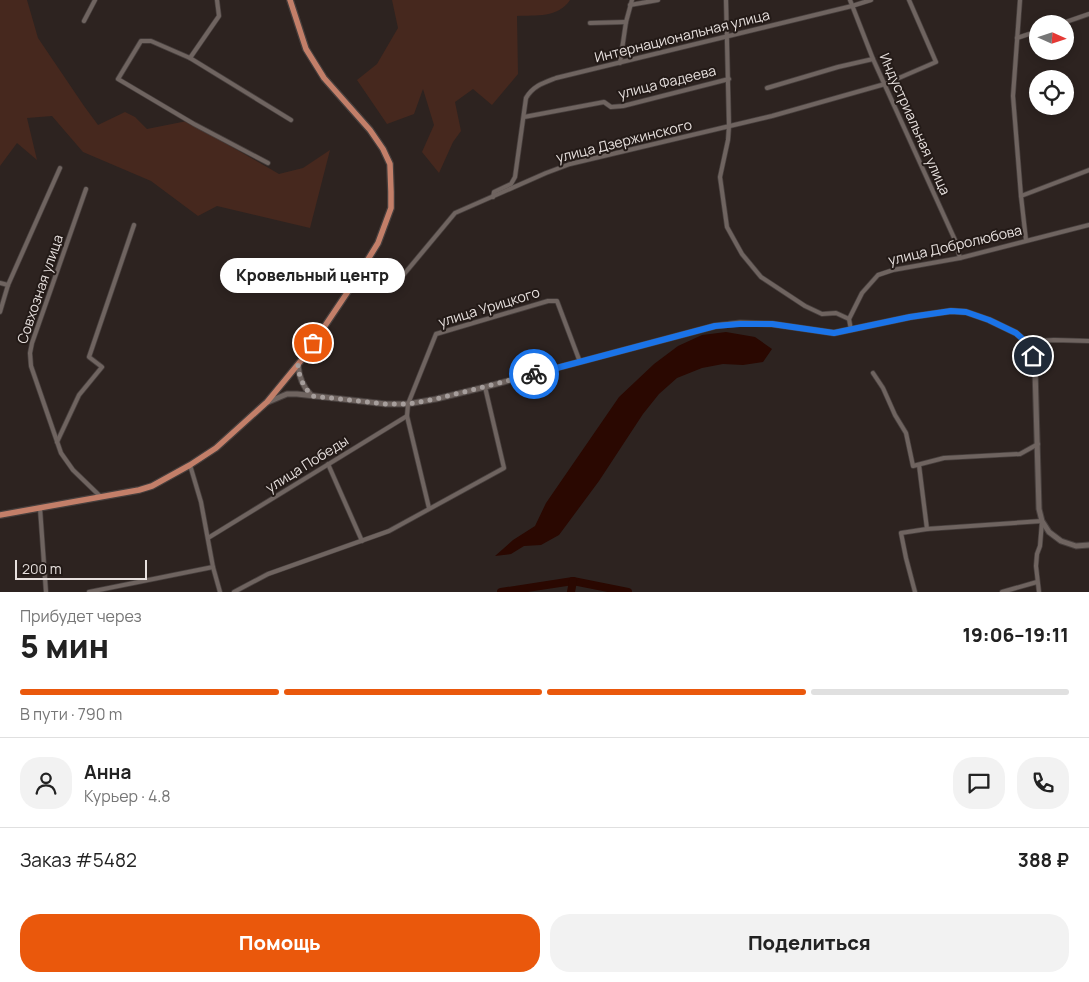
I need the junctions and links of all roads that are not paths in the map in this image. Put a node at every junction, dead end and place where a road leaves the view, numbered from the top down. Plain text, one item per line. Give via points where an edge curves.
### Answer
1 (95, 0) edge
2 (216, 0) edge
3 (290, 0) edge
4 (632, 0) edge
5 (658, 0) edge
6 (726, 0) edge
7 (850, 0) edge
8 (871, 0) edge
9 (909, 0) edge
10 (1020, 0) edge
11 (630, 5) junction
12 (852, 6) junction
13 (1089, 14) edge
14 (1074, 19) edge
15 (84, 21) dead end
16 (626, 22) junction
17 (590, 23) dead end
18 (1029, 34) edge
19 (727, 37) junction
20 (1017, 38) junction
21 (190, 58) junction
22 (873, 59) junction
23 (620, 63) junction
24 (729, 79) junction
25 (885, 84) junction
26 (767, 88) dead end
27 (524, 117) junction
28 (291, 120) dead end
29 (729, 126) junction
30 (268, 163) dead end
31 (60, 168) dead end
32 (1089, 170) edge
33 (86, 189) dead end
34 (1021, 196) junction
35 (493, 197) junction
36 (134, 225) dead end
37 (1089, 225) edge
38 (1026, 240) junction
39 (960, 258) junction
40 (0, 283) edge
41 (8, 285) junction
42 (351, 287) junction
43 (0, 312) edge
44 (848, 319) junction
45 (851, 330) junction
46 (1089, 341) edge
47 (1030, 346) junction
48 (580, 362) junction
49 (298, 365) junction
50 (873, 373) dead end
51 (485, 387) junction
52 (312, 396) junction
53 (268, 402) junction
54 (408, 404) junction
55 (407, 416) junction
56 (57, 442) junction
57 (1038, 444) junction
58 (328, 464) junction
59 (919, 464) junction
60 (190, 465) junction
61 (101, 497) junction
62 (40, 508) junction
63 (429, 508) junction
64 (0, 515) edge
65 (1042, 521) junction
66 (927, 529) junction
67 (208, 538) junction
68 (362, 541) junction
69 (1089, 545) edge
70 (213, 567) junction
71 (1037, 582) junction
72 (46, 592) edge
73 (89, 592) edge
74 (220, 592) edge
75 (234, 592) edge
76 (915, 592) edge
77 (1002, 592) edge
78 (1038, 592) edge

1 - 15 street
2 - 21 street via 220,16
3 - 42 main road via 306,49 324,78 370,130 390,164 391,208 378,243
4 - 11 street
5 - 11 street
6 - 19 street
7 - 12 street, Индустриальная улица
8 - 12 street, Интернациональная улица
9 - 25 street, улица Дзержинского via 936,62
10 - 20 street
11 - 16 street
12 - 19 street, Интернациональная улица
12 - 22 street, Индустриальная улица
13 - 14 street
16 - 17 street
16 - 23 street
18 - 20 street
19 - 23 street, Интернациональная улица
19 - 24 street
20 - 34 street via 1013,96
21 - 28 street
21 - 30 street via 152,41 141,41 118,79
22 - 25 street, Индустриальная улица
22 - 26 street
23 - 27 street, Интернациональная улица via 539,84 526,98
24 - 27 street, улица Фадеева via 623,106 611,107 604,102
24 - 29 street
25 - 29 street, улица Дзержинского
25 - 39 street, Индустриальная улица via 955,240
27 - 35 street via 515,177 511,184 494,192
29 - 35 street, улица Дзержинского via 570,164
29 - 44 street via 720,177 727,227 742,254 762,277 804,306 822,314 836,314
31 - 41 street
32 - 34 street
33 - 56 street, Совхозная улица via 30,353 31,366
34 - 38 street
35 - 42 street, улица Дзержинского via 455,213 396,285 388,290
36 - 56 street via 89,357 102,367 79,395
37 - 38 street, улица Добролюбова
38 - 39 street, улица Добролюбова
39 - 44 street, улица Добролюбова via 878,275 862,293
40 - 41 street
41 - 43 street
42 - 49 main road
44 - 45 street
45 - 47 main road via 910,317 966,312 1016,333
45 - 48 main road via 834,333 772,324 715,326
46 - 47 street via 1037,341
47 - 57 main road via 1035,369
48 - 51 main road
48 - 54 street, улица Урицкого via 557,301 548,300 436,334
49 - 52 main road via 302,382
49 - 53 main road
50 - 59 street via 906,433 913,466
51 - 54 main road
51 - 63 street via 504,468
52 - 53 main road via 286,394
52 - 54 main road
53 - 60 main road via 216,448
54 - 55 street
55 - 58 street, улица Победы
55 - 63 street
56 - 61 street, Совхозная улица via 73,470
57 - 59 street via 1020,454 944,458
57 - 65 main road
58 - 67 street, улица Победы
58 - 68 street
59 - 66 street
60 - 61 main road via 152,486
60 - 67 street
61 - 62 main road
62 - 64 main road
62 - 72 street
63 - 68 street via 389,531
65 - 66 street
65 - 69 main road via 1049,532 1061,541 1076,546
65 - 71 street
66 - 76 street via 901,533
67 - 70 street
68 - 75 street via 268,574
70 - 73 street
70 - 74 street
71 - 77 street
71 - 78 street

